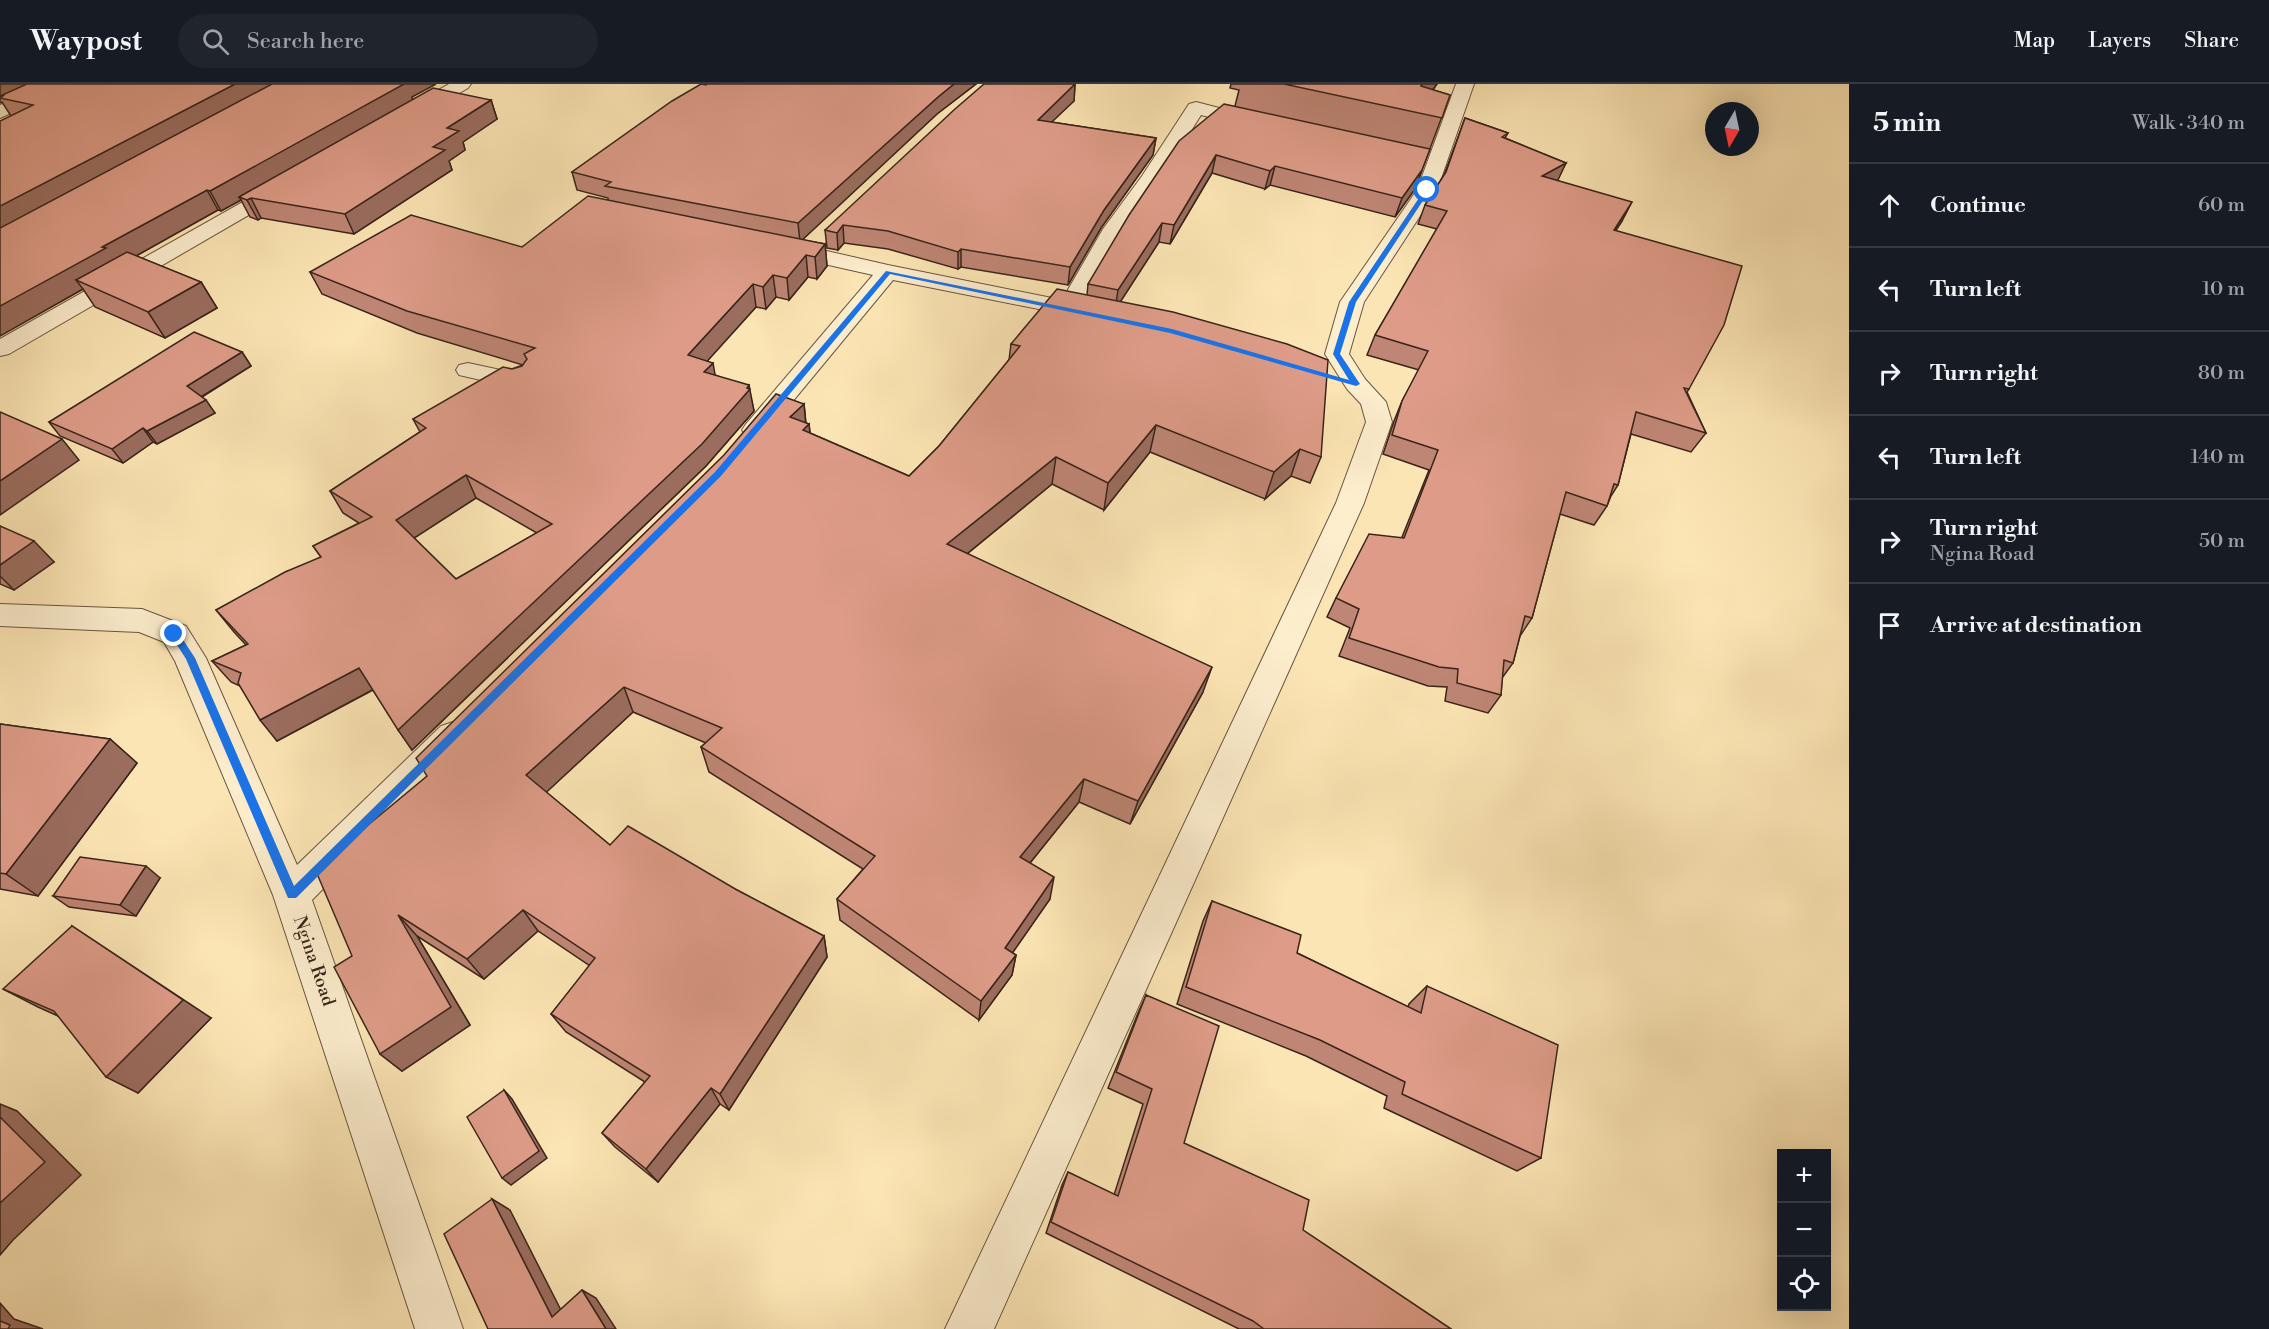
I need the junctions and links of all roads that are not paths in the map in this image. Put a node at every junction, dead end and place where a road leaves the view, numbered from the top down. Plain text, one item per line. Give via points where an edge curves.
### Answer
1 (462, 84) edge
2 (1465, 84) edge
3 (43, 92) edge
4 (0, 112) edge
5 (391, 125) edge
6 (1269, 126) edge
7 (298, 178) edge
8 (760, 243) edge
9 (888, 272) junction
10 (1069, 308) junction
11 (1103, 316) edge
12 (0, 349) edge
13 (468, 370) dead end
14 (1321, 374) edge
15 (520, 381) edge
16 (1356, 384) junction
17 (740, 448) edge
18 (0, 615) edge
19 (471, 718) edge
20 (292, 895) junction
21 (439, 1329) edge
22 (969, 1329) edge

1 - 5 street
2 - 16 street via 1427,160 1427,190 1352,302 1337,354
3 - 4 street
6 - 10 street via 1196,108 1114,229
7 - 12 street
8 - 9 street via 814,245
9 - 10 street
9 - 17 street
10 - 11 street
13 - 15 street
14 - 16 street
16 - 22 street via 1373,402 1379,422 1350,503
18 - 20 street, Ngina Road via 142,621 174,634 190,658
19 - 20 street
20 - 21 street, Ngina Road

